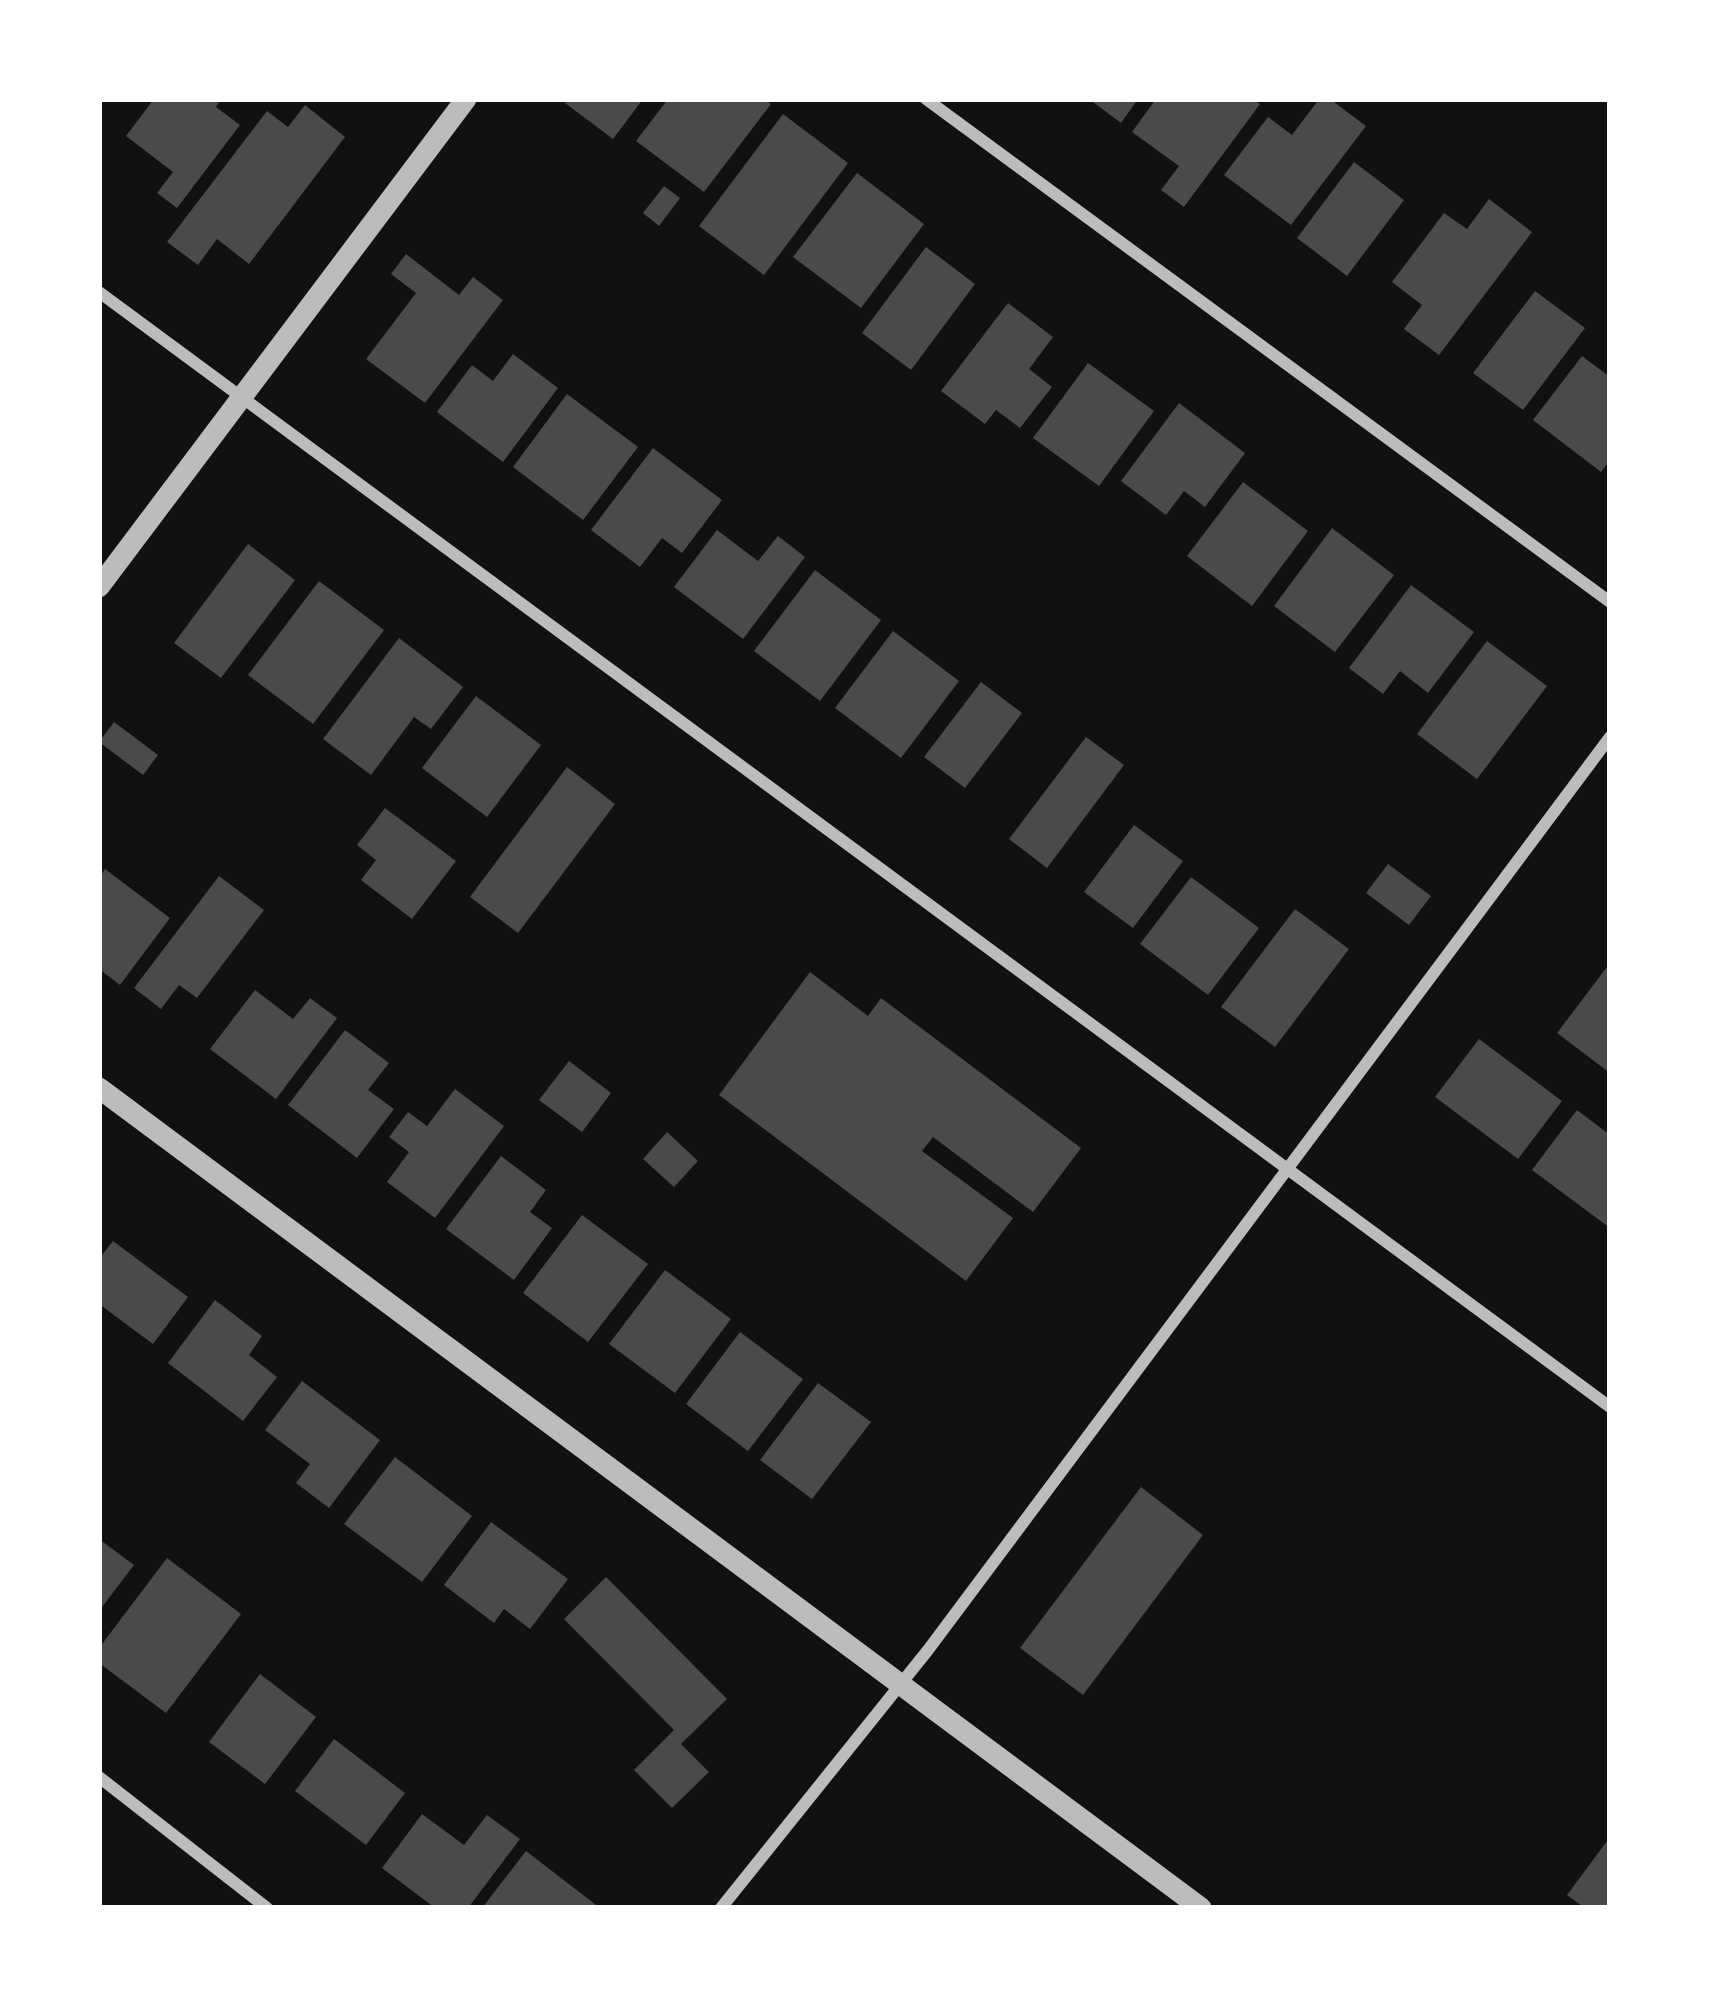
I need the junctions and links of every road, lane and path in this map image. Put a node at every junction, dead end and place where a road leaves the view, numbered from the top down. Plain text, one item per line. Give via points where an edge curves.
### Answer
1 (466, 99) edge
2 (926, 99) edge
3 (99, 292) edge
4 (240, 397) junction
5 (99, 587) edge
6 (1610, 602) edge
7 (1610, 737) edge
8 (99, 1088) edge
9 (1287, 1169) junction
10 (1610, 1407) edge
11 (900, 1686) junction
12 (99, 1777) edge
13 (267, 1908) edge
14 (722, 1908) edge
15 (1201, 1908) edge

1 - 4 street
2 - 6 street
3 - 4 street
4 - 5 street
4 - 9 street
7 - 9 street
8 - 11 street
9 - 10 street
9 - 11 street
11 - 14 street
11 - 15 street
12 - 13 street

